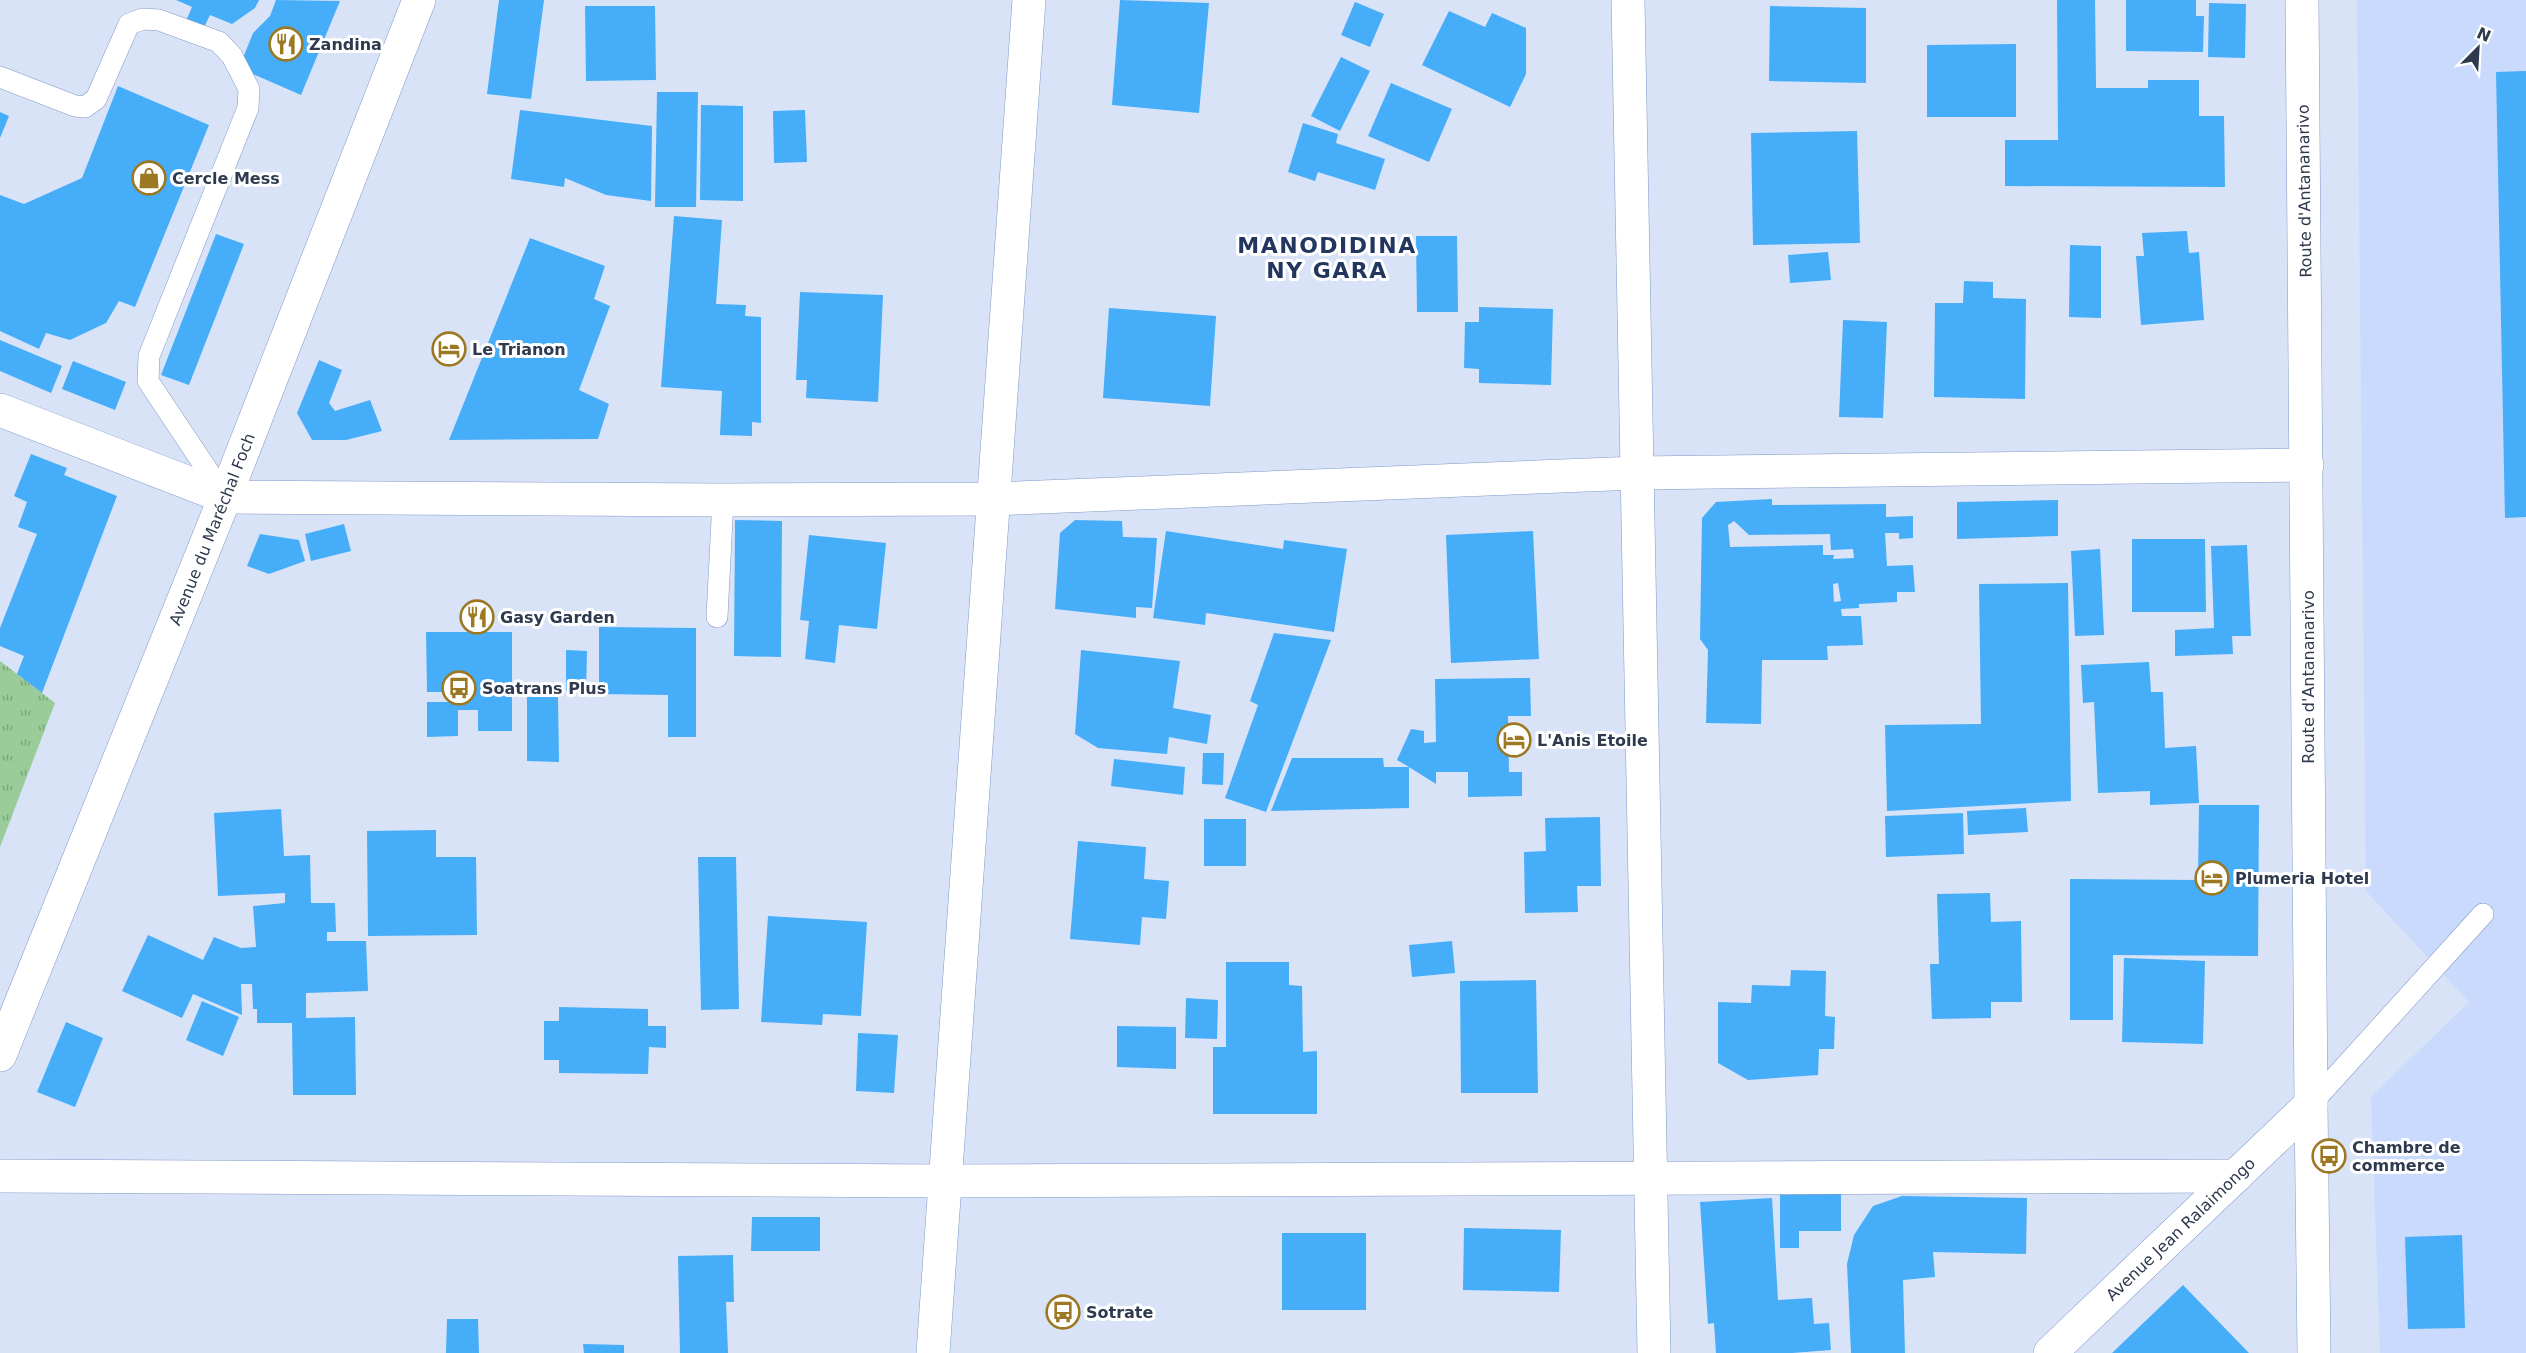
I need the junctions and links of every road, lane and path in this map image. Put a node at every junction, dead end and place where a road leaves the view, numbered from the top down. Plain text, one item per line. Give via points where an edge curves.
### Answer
1 (419, 0) edge
2 (1029, 0) edge
3 (1628, 0) edge
4 (2302, 0) edge
5 (0, 77) edge
6 (0, 410) edge
7 (2307, 465) junction
8 (1637, 473) junction
9 (225, 497) junction
10 (993, 499) junction
11 (723, 500) junction
12 (717, 618) dead end
13 (2483, 914) dead end
14 (0, 1055) edge
15 (2311, 1104) junction
16 (0, 1176) edge
17 (2236, 1176) junction
18 (1651, 1178) junction
19 (945, 1181) junction
20 (933, 1353) edge
21 (1654, 1353) edge
22 (2050, 1353) edge
23 (2314, 1353) edge

1 - 9 street, Avenue du Maréchal Foch
2 - 10 street
3 - 8 street
4 - 7 street, Route d'Antananarivo
5 - 9 lane via 85,107 96,99 129,24 143,19 159,20 219,42 232,56 249,89 248,108 149,357 148,381
6 - 9 street
7 - 8 street
7 - 15 street, Route d'Antananarivo
8 - 10 street
8 - 18 street
9 - 11 street
9 - 14 street, Avenue du Maréchal Foch
10 - 11 street
10 - 19 street
11 - 12 lane
13 - 15 lane
15 - 17 street, Avenue Jean Ralaimongo
15 - 23 street, Route d'Antananarivo
16 - 19 street
17 - 18 street
17 - 22 street, Avenue Jean Ralaimongo
18 - 19 street
18 - 21 street
19 - 20 street

